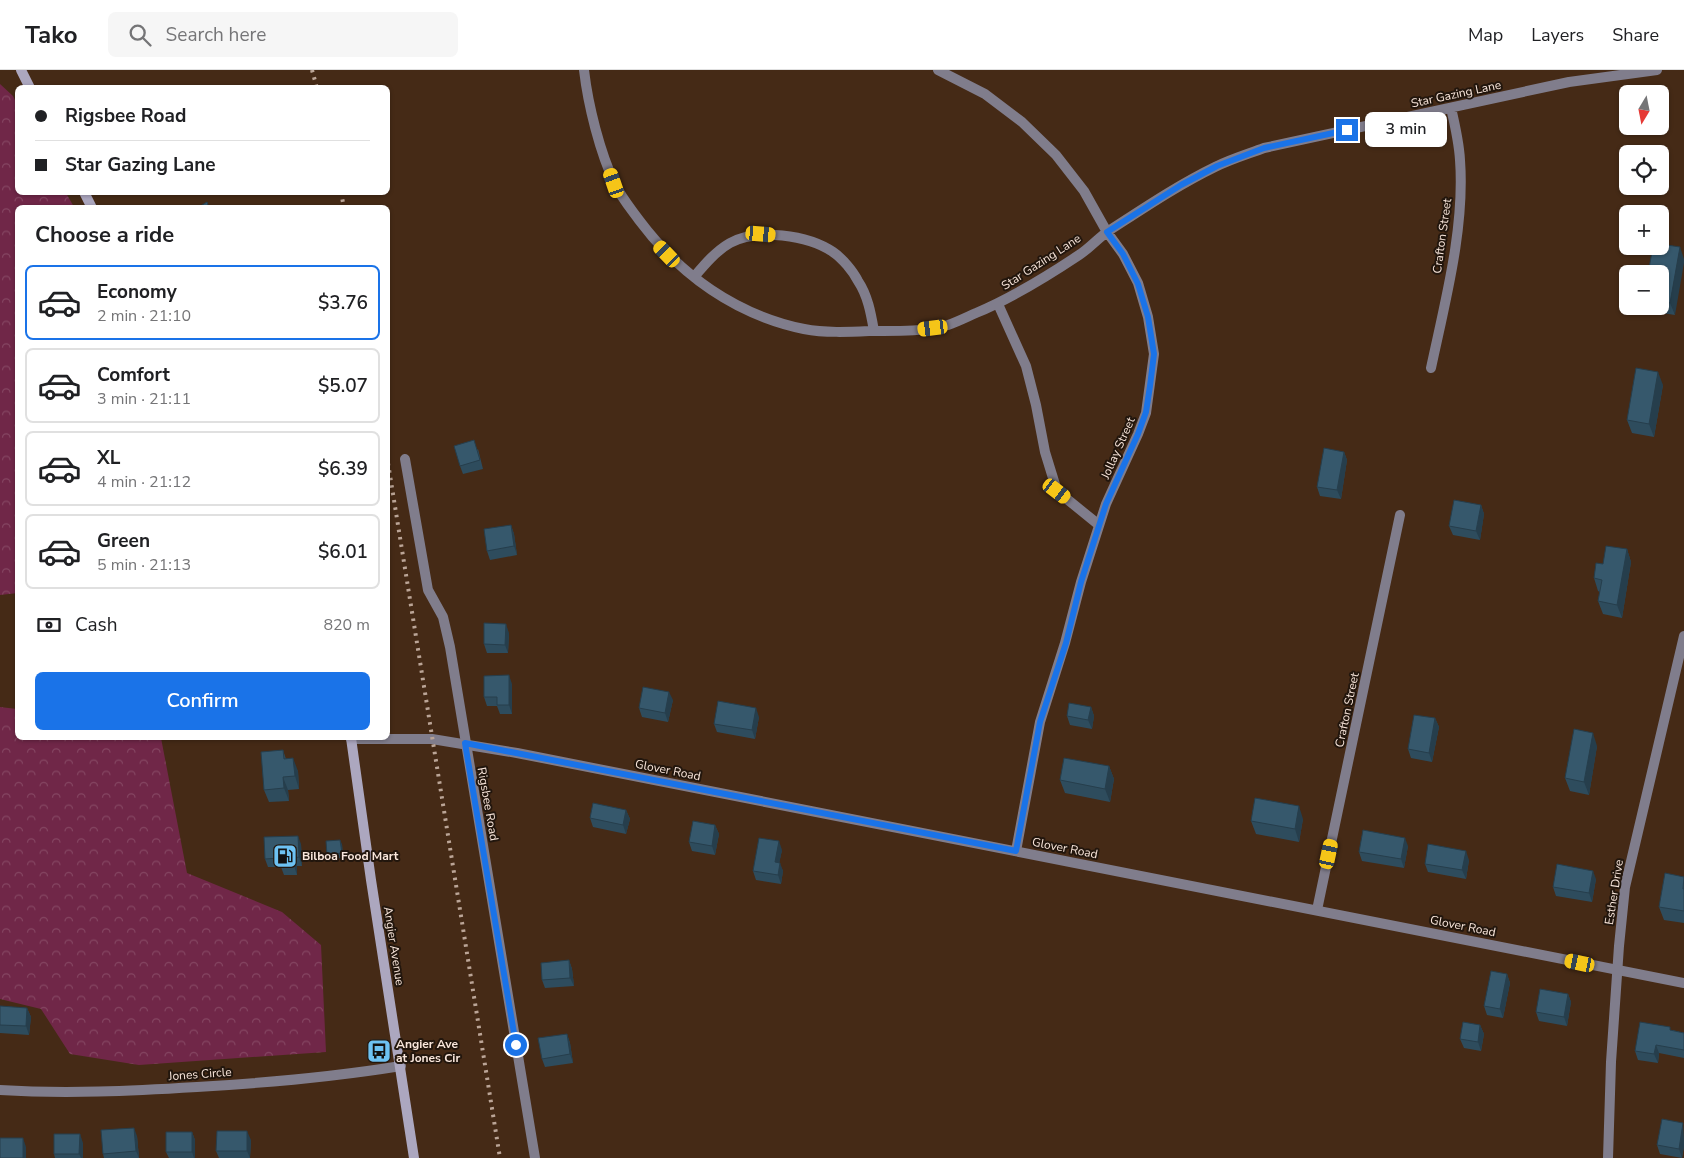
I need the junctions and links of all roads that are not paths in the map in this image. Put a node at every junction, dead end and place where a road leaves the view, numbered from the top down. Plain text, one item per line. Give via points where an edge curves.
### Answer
1 (21, 70) edge
2 (584, 70) edge
3 (938, 70) edge
4 (1657, 70) edge
5 (28, 85) edge
6 (1451, 108) junction
7 (1107, 232) junction
8 (694, 277) junction
9 (998, 304) junction
10 (874, 331) junction
11 (1431, 368) dead end
12 (405, 459) dead end
13 (1400, 515) dead end
14 (1100, 525) junction
15 (1684, 636) edge
16 (390, 739) edge
17 (351, 740) edge
18 (465, 743) junction
19 (1016, 851) junction
20 (1317, 910) junction
21 (1618, 970) junction
22 (1684, 983) edge
23 (400, 1066) junction
24 (0, 1090) edge
25 (414, 1158) edge
26 (535, 1158) edge
27 (1608, 1158) edge

1 - 5 main road
2 - 8 street, Star Gazing Lane via 596,128 614,183 656,243
3 - 7 street, Jollay Street via 985,94 1022,122 1056,155 1084,191
4 - 6 street, Star Gazing Lane via 1569,82
6 - 7 street, Star Gazing Lane via 1264,148 1217,166 1181,185
6 - 11 street, Crafton Street via 1461,161 1460,215
7 - 9 street, Star Gazing Lane via 1080,254
7 - 14 street, Jollay Street via 1138,284 1154,354 1146,412
8 - 10 street, Star Gazing Lane via 729,302 767,319 805,329
8 - 10 street via 720,251 745,236 780,236 817,244 834,252 858,280 866,296
9 - 10 street, Star Gazing Lane via 949,325 912,331
9 - 14 street via 1026,366 1057,491
12 - 18 street, Rigsbee Road via 428,590 443,617 450,647
13 - 20 street, Crafton Street
14 - 19 street, Jollay Street via 1040,722
15 - 21 street, Esther Drive via 1625,887
16 - 18 street, Glover Road
17 - 23 main road, Angier Avenue
18 - 19 street, Glover Road
18 - 26 street, Rigsbee Road
19 - 20 street, Glover Road
20 - 21 street, Glover Road
21 - 22 street, Glover Road
21 - 27 street, Esther Drive
23 - 24 street, Jones Circle via 312,1079 162,1089
23 - 25 main road, Angier Avenue

